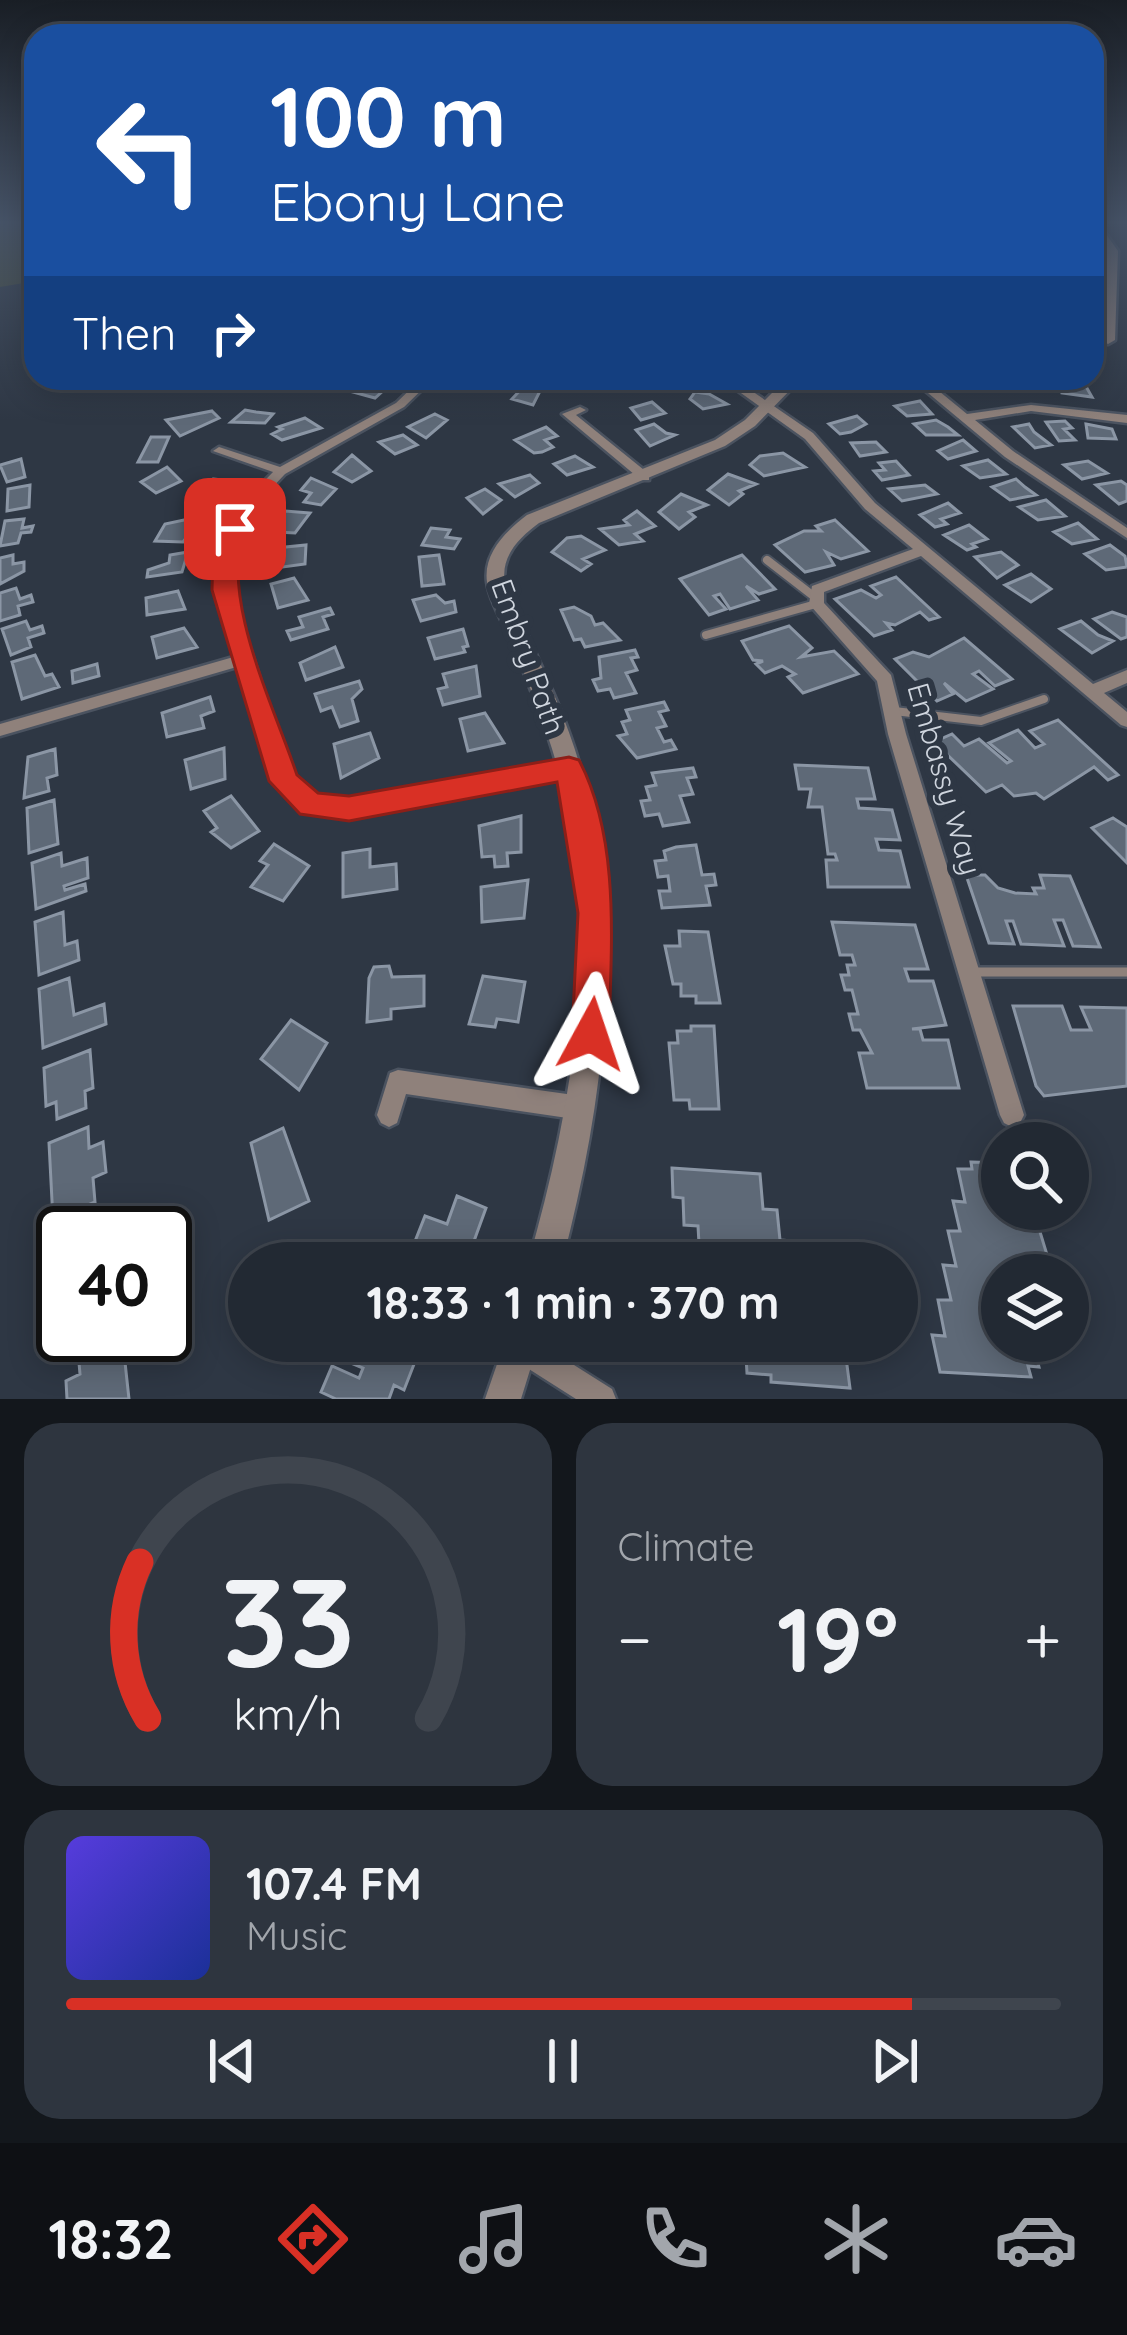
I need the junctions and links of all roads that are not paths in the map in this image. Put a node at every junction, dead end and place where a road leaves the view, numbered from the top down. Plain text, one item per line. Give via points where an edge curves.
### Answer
1 (1106, 289) edge
2 (1111, 290) joint
3 (1104, 321) edge
4 (415, 390) edge
5 (744, 390) edge
6 (782, 390) edge
7 (930, 390) edge
8 (766, 405) junction
9 (580, 410) dead end
10 (964, 418) junction
11 (1127, 419) edge
12 (219, 451) dead end
13 (281, 471) junction
14 (644, 477) junction
15 (1127, 534) edge
16 (922, 550) junction
17 (767, 560) dead end
18 (816, 601) junction
19 (706, 635) dead end
20 (245, 659) junction
21 (1127, 676) edge
22 (1092, 691) junction
23 (1044, 699) dead end
24 (892, 711) junction
25 (1127, 721) edge
26 (0, 730) edge
27 (569, 768) junction
28 (1127, 972) edge
29 (969, 973) junction
30 (581, 1108) junction
31 (389, 1115) dead end
32 (1012, 1115) dead end
33 (550, 1242) edge
34 (515, 1362) edge
35 (548, 1362) edge
36 (503, 1399) edge
37 (602, 1399) edge

1 - 2 lane
2 - 3 street
4 - 13 street
5 - 8 street
6 - 8 street, Embry Path
7 - 10 street
8 - 14 street, Embry Path via 720,443
8 - 16 street via 809,436
9 - 14 street via 568,414
10 - 11 street via 1031,408
10 - 15 street
12 - 13 street
13 - 20 street via 246,506 225,551 224,590
14 - 27 street, Embry Path via 533,519 496,555 496,583
16 - 18 street via 817,589
16 - 22 street
17 - 18 lane
18 - 19 lane
18 - 24 street, Embassy Way via 885,680
20 - 26 street
20 - 27 street via 284,781 311,805 349,809
21 - 22 street
22 - 25 street
23 - 24 lane via 981,722
24 - 29 street, Embassy Way
27 - 30 street, Embry Path via 595,913 596,997
28 - 29 lane
29 - 32 street, Embassy Way
30 - 31 street via 398,1081
30 - 33 street, Embry Path
34 - 36 street
35 - 37 street

